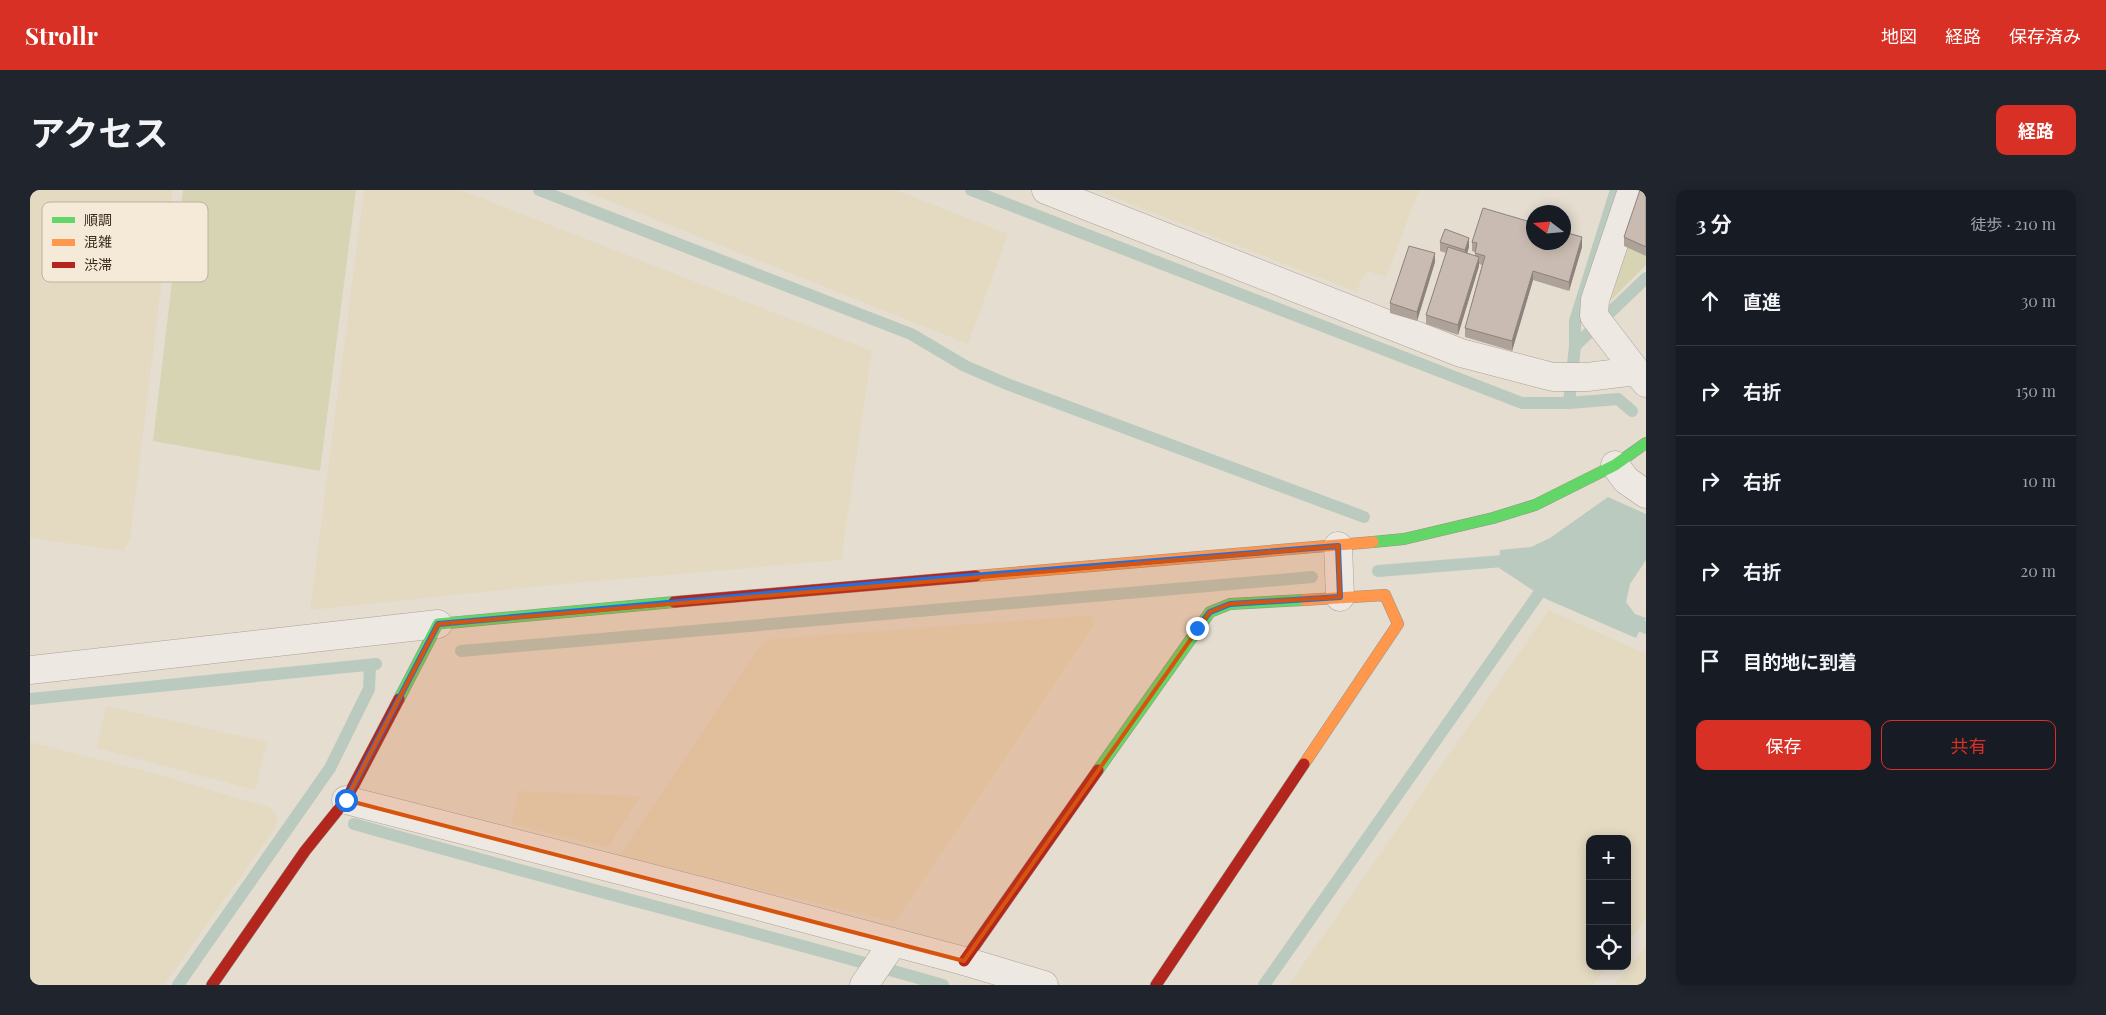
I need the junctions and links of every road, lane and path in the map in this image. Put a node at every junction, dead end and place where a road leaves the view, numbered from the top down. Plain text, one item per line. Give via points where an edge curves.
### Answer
1 (1046, 190) edge
2 (1632, 190) edge
3 (1641, 377) edge
4 (1646, 443) edge
5 (1614, 465) junction
6 (1639, 490) edge
7 (1338, 546) junction
8 (1340, 597) junction
9 (438, 624) junction
10 (30, 670) edge
11 (346, 800) junction
12 (964, 960) junction
13 (878, 965) edge
14 (212, 985) edge
15 (1044, 985) edge
16 (1156, 985) edge

1 - 3 street via 1461,353 1553,377
2 - 3 street via 1595,300 1598,322
4 - 5 street
5 - 6 street
5 - 7 street via 1535,504 1493,518 1404,539
7 - 8 street
7 - 9 street
8 - 12 street via 1230,604 1210,612
8 - 16 street via 1385,595 1398,624
9 - 10 street
9 - 11 street
11 - 13 street via 736,900
11 - 14 street
12 - 13 street
12 - 15 street

